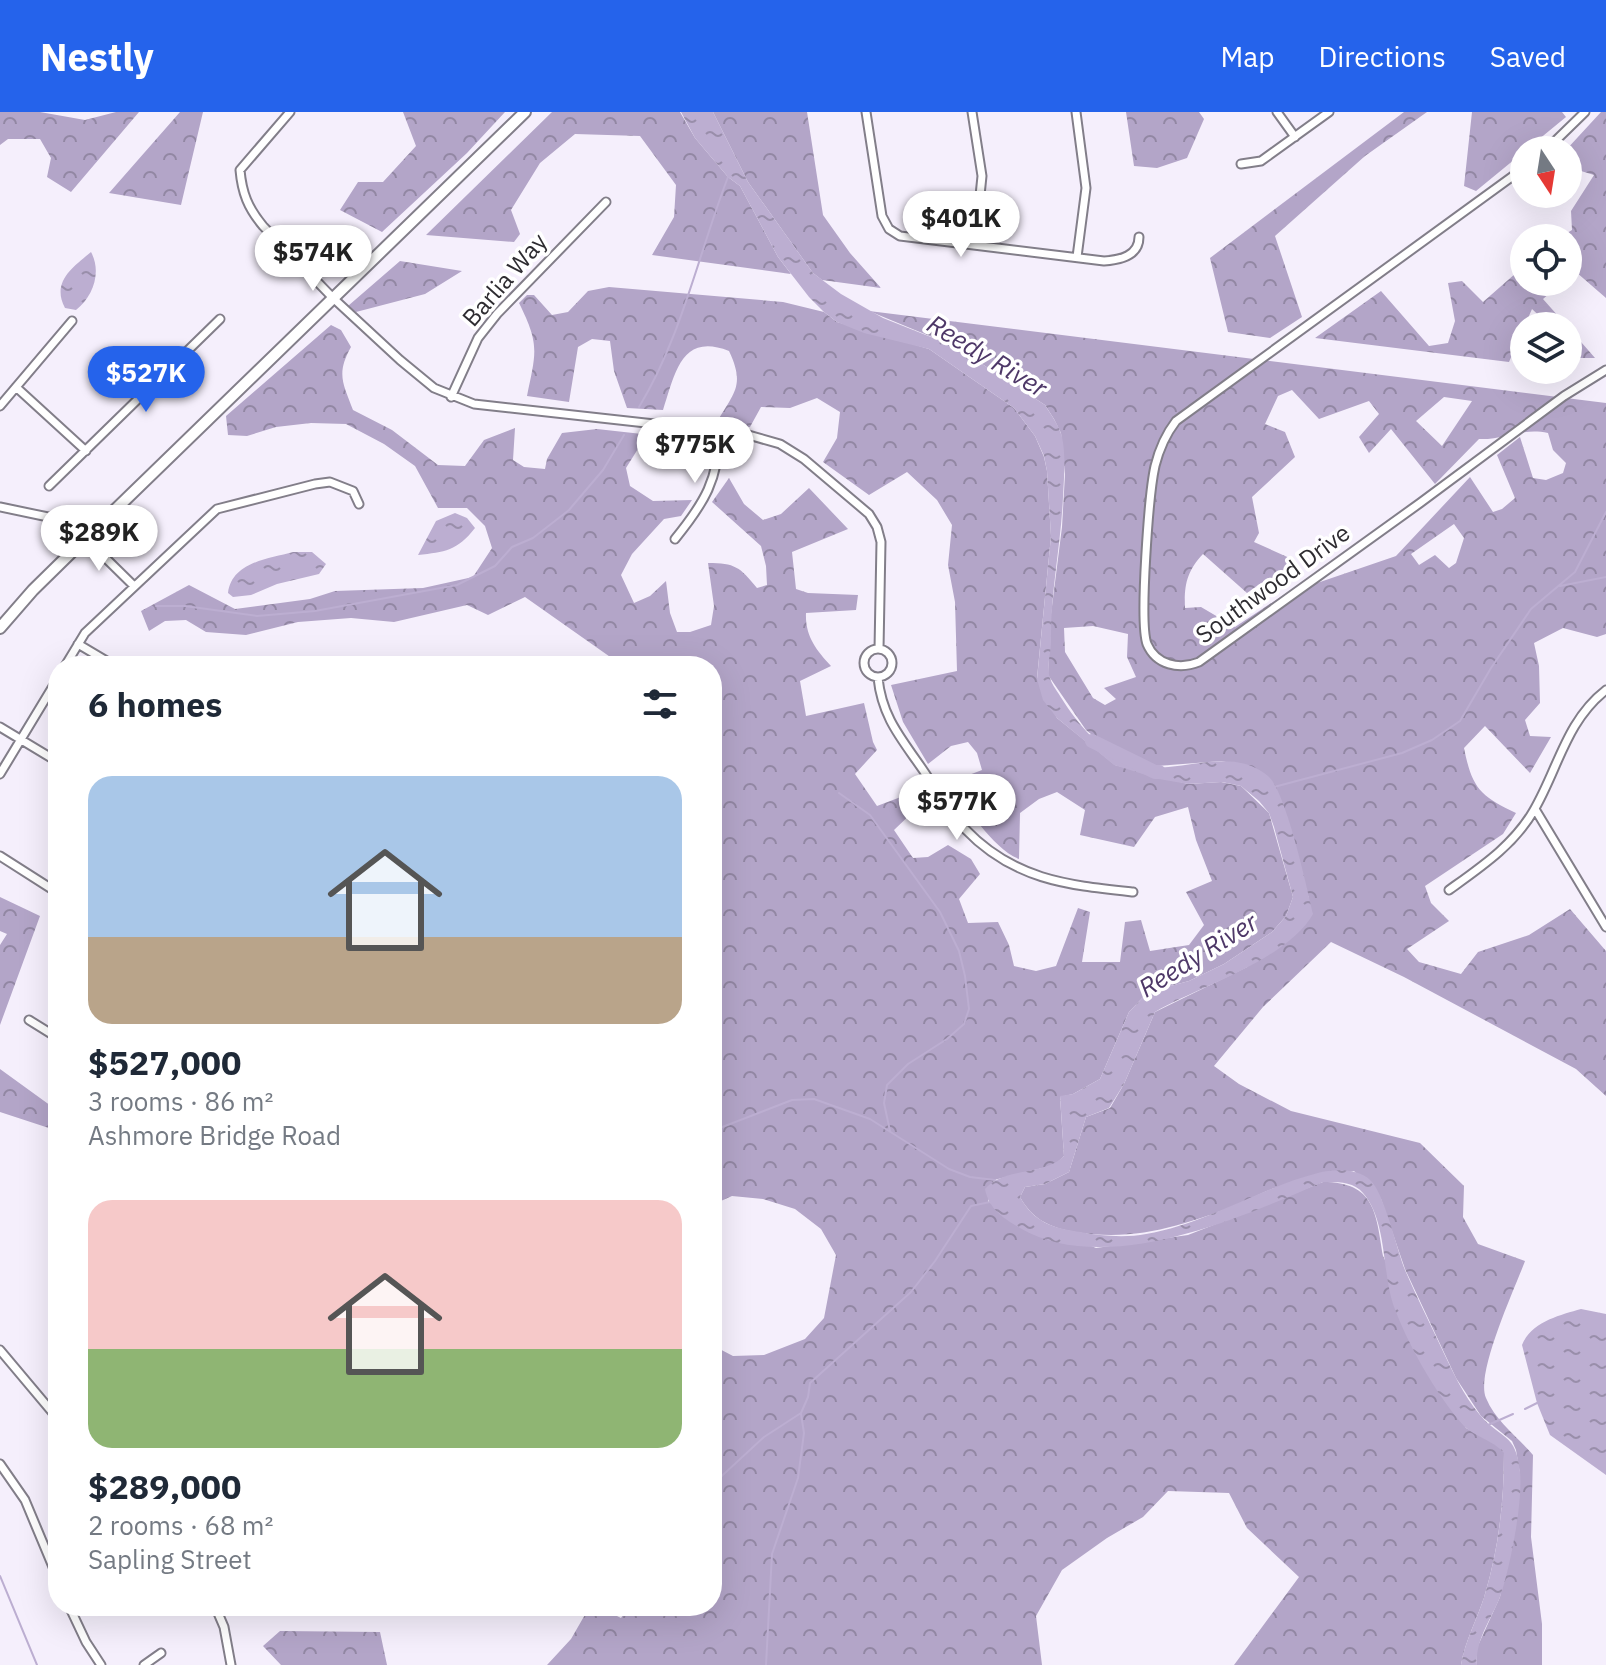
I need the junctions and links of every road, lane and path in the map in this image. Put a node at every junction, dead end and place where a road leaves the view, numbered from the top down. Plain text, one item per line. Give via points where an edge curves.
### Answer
1 (290, 112) edge
2 (525, 112) edge
3 (866, 112) edge
4 (972, 112) edge
5 (1076, 112) edge
6 (1277, 112) edge
7 (1329, 112) edge
8 (1585, 112) edge
9 (1560, 136) edge
10 (1295, 137) junction
11 (1241, 164) dead end
12 (1510, 178) edge
13 (606, 202) dead end
14 (1139, 237) dead end
15 (975, 244) junction
16 (1077, 257) junction
17 (333, 298) junction
18 (220, 319) dead end
19 (72, 321) dead end
20 (1606, 370) edge
21 (16, 387) junction
22 (451, 397) junction
23 (0, 406) edge
24 (720, 432) junction
25 (86, 451) junction
26 (49, 486) dead end
27 (359, 504) dead end
28 (0, 507) edge
29 (86, 538) junction
30 (675, 539) dead end
31 (134, 586) junction
32 (0, 628) edge
33 (78, 644) junction
34 (879, 649) junction
35 (71, 656) edge
36 (98, 656) edge
37 (878, 678) junction
38 (1606, 690) edge
39 (48, 695) edge
40 (0, 727) edge
41 (21, 740) junction
42 (48, 756) edge
43 (0, 774) edge
44 (1535, 809) junction
45 (0, 856) edge
46 (48, 887) edge
47 (1449, 890) dead end
48 (1133, 892) dead end
49 (1606, 927) edge
50 (29, 1020) dead end
51 (48, 1032) edge
52 (0, 1350) edge
53 (48, 1407) edge
54 (0, 1464) edge
55 (48, 1555) edge
56 (74, 1616) edge
57 (219, 1616) edge
58 (161, 1653) dead end
59 (101, 1665) edge
60 (144, 1665) edge
61 (231, 1665) edge

1 - 17 street via 240,170 242,193 253,214
2 - 17 main road
3 - 15 street via 882,216 889,229 916,239
4 - 15 street via 982,176
5 - 16 street via 1086,188
6 - 10 street
7 - 10 street
8 - 9 street
10 - 11 street via 1261,161
12 - 20 street, Southwood Drive via 1171,427 1152,481 1144,619 1148,647 1170,665 1199,662
13 - 22 street, Barlia Way via 497,314 478,338
14 - 16 street via 1131,254 1120,260
15 - 16 street
17 - 22 street via 400,360
17 - 29 main road
18 - 25 street
19 - 21 street
21 - 23 street
21 - 25 street
22 - 24 street
24 - 30 street via 709,491
24 - 34 street via 763,438 792,451 869,514 881,542
25 - 26 street
27 - 31 street via 353,491 330,482 227,505 208,515
28 - 29 street via 53,518
29 - 31 street
29 - 32 main road
31 - 33 street
33 - 35 street
33 - 36 street
34 - 37 street via 892,663
34 - 37 street via 868,653 864,662 869,674
37 - 48 street via 890,722 957,819 981,843 1001,859 1048,880
38 - 44 street via 1572,729
39 - 41 street
40 - 41 street
41 - 42 street
41 - 43 street
44 - 47 street via 1510,842
44 - 49 street
45 - 46 street
50 - 51 street
52 - 53 street
54 - 55 street via 25,1500
56 - 59 street
57 - 61 street
58 - 60 street

